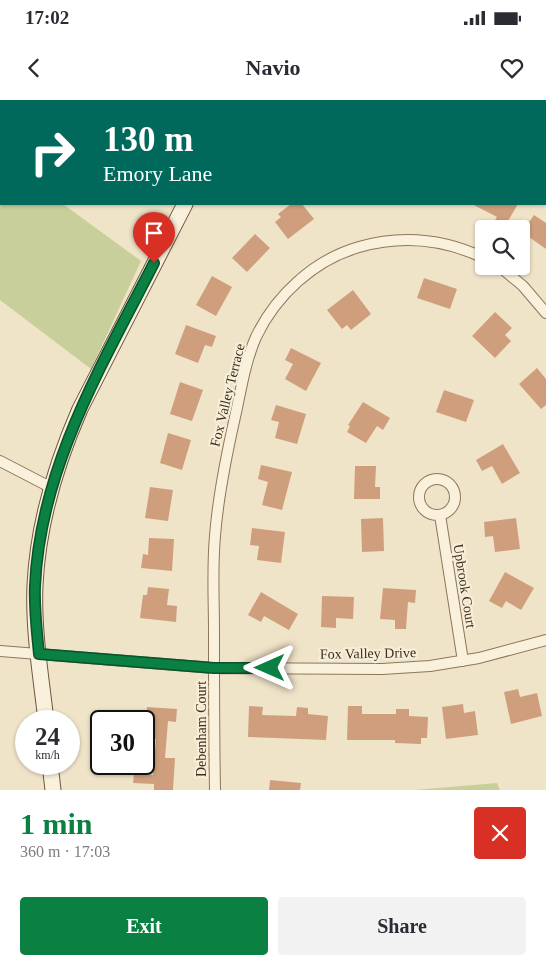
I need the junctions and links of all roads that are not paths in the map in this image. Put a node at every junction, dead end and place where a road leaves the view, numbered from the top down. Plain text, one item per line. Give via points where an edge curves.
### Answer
1 (183, 205) edge
2 (475, 254) edge
3 (510, 275) edge
4 (546, 313) edge
5 (0, 461) edge
6 (52, 488) junction
7 (440, 515) dead end
8 (546, 640) edge
9 (0, 651) edge
10 (39, 654) junction
11 (463, 661) junction
12 (214, 668) junction
13 (45, 710) edge
14 (51, 775) edge
15 (53, 790) edge
16 (215, 790) edge

1 - 6 street via 80,409
2 - 12 street, Fox Valley Terrace via 431,241 371,244 316,267 287,292 265,320 243,378 220,490 214,548
3 - 4 street
5 - 6 street
6 - 10 street via 42,528 35,585
7 - 11 street, Upbrook Court
8 - 11 street, Fox Valley Drive
9 - 10 street, Fox Valley Drive
10 - 12 street, Fox Valley Drive
10 - 13 street
11 - 12 street, Fox Valley Drive via 382,669
12 - 16 street, Debenham Court
14 - 15 street

